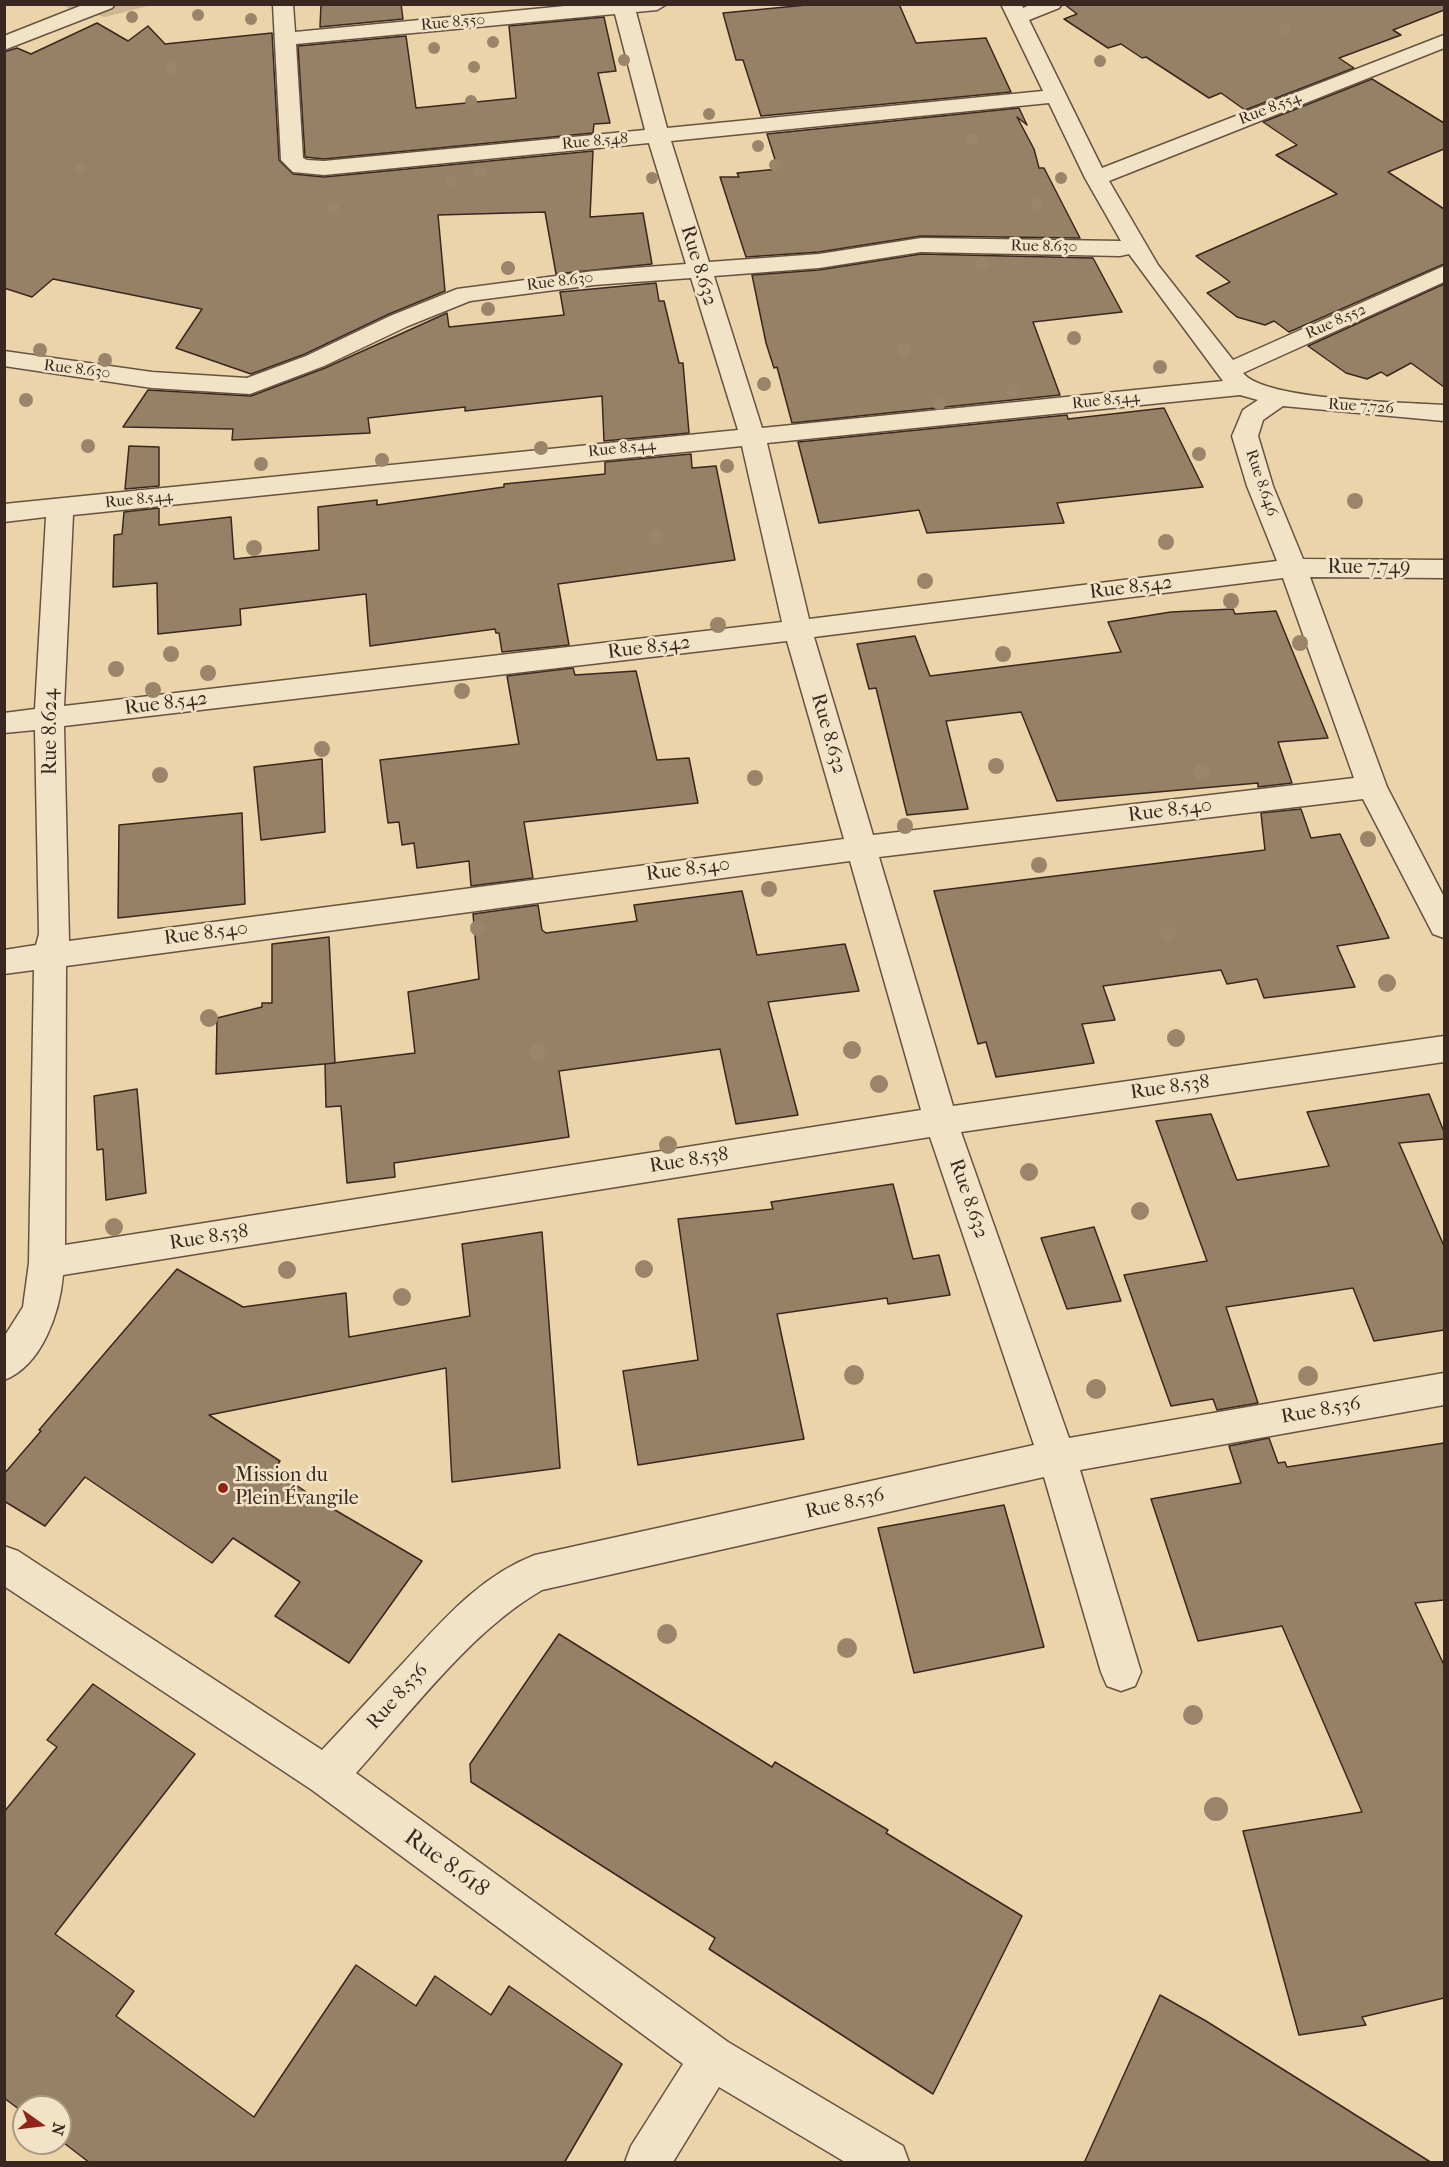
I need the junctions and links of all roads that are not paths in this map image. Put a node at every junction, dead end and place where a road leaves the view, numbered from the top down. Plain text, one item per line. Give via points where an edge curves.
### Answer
1 (105, 4) edge
2 (283, 4) edge
3 (657, 4) edge
4 (1052, 4) edge
5 (624, 6) edge
6 (70, 10) edge
7 (1015, 11) edge
8 (286, 39) junction
9 (1444, 41) edge
10 (4, 44) edge
11 (1055, 96) junction
12 (658, 136) junction
13 (1096, 178) junction
14 (1136, 245) junction
15 (700, 270) junction
16 (1444, 273) edge
17 (4, 358) edge
18 (1234, 379) junction
19 (1278, 398) junction
20 (1444, 414) edge
21 (752, 435) junction
22 (60, 508) junction
23 (4, 513) edge
24 (1293, 568) junction
25 (1444, 569) edge
26 (798, 630) junction
27 (50, 717) junction
28 (4, 723) edge
29 (1372, 787) junction
30 (860, 848) junction
31 (1444, 926) edge
32 (50, 954) junction
33 (4, 962) edge
34 (1444, 1049) edge
35 (941, 1121) junction
36 (48, 1263) junction
37 (4, 1364) edge
38 (1444, 1389) edge
39 (1057, 1456) junction
40 (4, 1563) edge
41 (1121, 1672) dead end
42 (326, 1776) junction
43 (712, 2058) junction
44 (647, 2163) edge
45 (887, 2163) edge

1 - 6 street
2 - 8 street, Rue 8.548
3 - 5 street, Rue 8.550
4 - 7 street
5 - 8 street, Rue 8.550
5 - 12 street, Rue 8.632
6 - 10 street
7 - 11 street
8 - 12 street, Rue 8.548 via 292,160 301,167
9 - 13 street, Rue 8.554
11 - 12 street, Rue 8.548
11 - 13 street
12 - 15 street, Rue 8.632
13 - 14 street
14 - 15 street, Rue 8.630 via 1120,249 921,245 819,261
14 - 18 street via 1148,267
15 - 17 street, Rue 8.630 via 465,294 250,386 152,380
15 - 21 street, Rue 8.632
16 - 18 street, Rue 8.552
18 - 19 street
18 - 21 street, Rue 8.544
19 - 20 street, Rue 7.726
19 - 24 street, Rue 8.646 via 1252,416 1245,436
21 - 22 street, Rue 8.544
21 - 26 street, Rue 8.632
22 - 23 street, Rue 8.544
22 - 27 street, Rue 8.624
24 - 25 street, Rue 7.749
24 - 26 street, Rue 8.542
24 - 29 street, Rue 8.646
26 - 27 street, Rue 8.542
26 - 30 street, Rue 8.632
27 - 28 street, Rue 8.542
27 - 32 street, Rue 8.624 via 55,934
29 - 30 street, Rue 8.540
29 - 31 street, Rue 8.646
30 - 32 street, Rue 8.540
30 - 35 street, Rue 8.632
32 - 33 street, Rue 8.540
32 - 36 street, Rue 8.624
34 - 35 street, Rue 8.538
35 - 36 street, Rue 8.538
35 - 39 street, Rue 8.632
36 - 37 street via 44,1303 27,1338
38 - 39 street, Rue 8.536
39 - 41 street, Rue 8.632
39 - 42 street, Rue 8.536 via 535,1573 502,1592 466,1623
40 - 42 street, Rue 8.618
42 - 43 street, Rue 8.618
43 - 44 street
43 - 45 street, Rue 8.618

